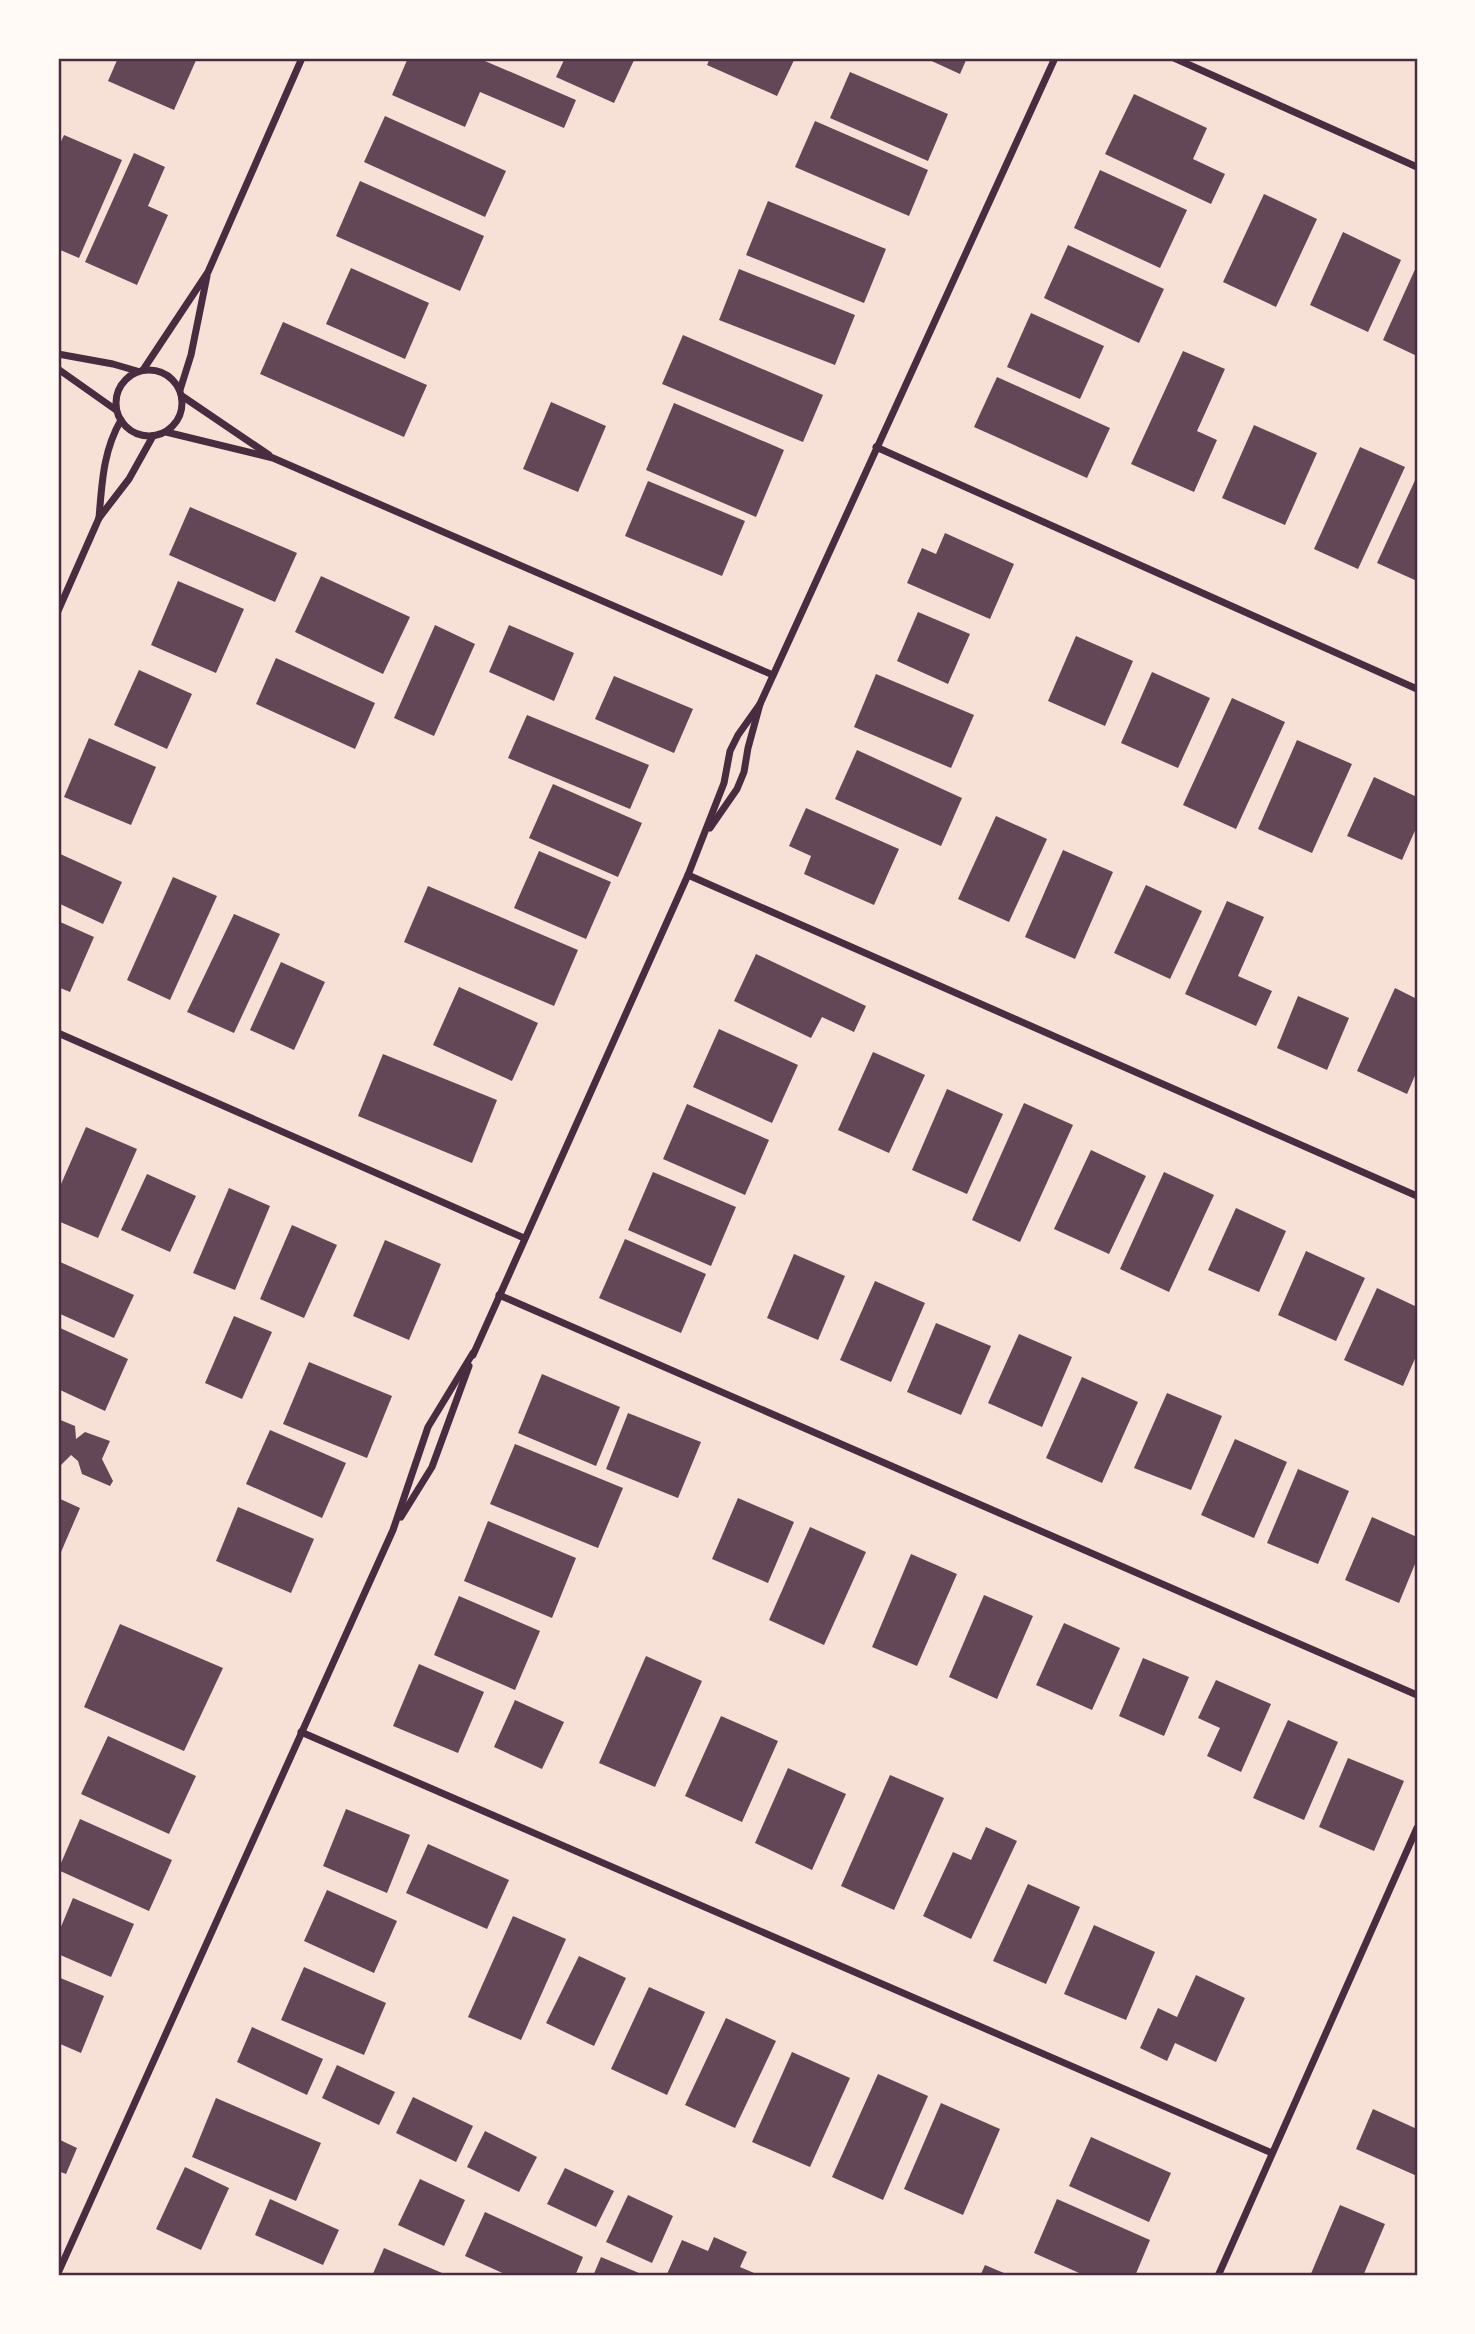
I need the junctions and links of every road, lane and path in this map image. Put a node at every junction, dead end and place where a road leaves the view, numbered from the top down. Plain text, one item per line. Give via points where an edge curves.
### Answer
1 (302, 58) edge
2 (1055, 58) edge
3 (1174, 58) edge
4 (1417, 167) edge
5 (208, 272) junction
6 (58, 354) edge
7 (58, 369) edge
8 (140, 371) junction
9 (181, 393) junction
10 (116, 410) junction
11 (121, 420) junction
12 (166, 432) junction
13 (153, 436) junction
14 (876, 447) junction
15 (273, 458) junction
16 (99, 518) junction
17 (58, 611) edge
18 (773, 675) junction
19 (1417, 689) edge
20 (760, 704) junction
21 (705, 835) junction
22 (688, 875) junction
23 (59, 1036) edge
24 (1417, 1195) edge
25 (524, 1238) junction
26 (499, 1295) junction
27 (473, 1353) junction
28 (393, 1530) junction
29 (1417, 1695) edge
30 (301, 1732) junction
31 (1417, 1828) edge
32 (1272, 2154) junction
33 (58, 2273) edge
34 (1218, 2276) edge

1 - 5 street
2 - 14 street
3 - 4 street
5 - 8 street
5 - 9 street
6 - 8 street
7 - 10 street
8 - 9 street via 152,369 169,375
8 - 10 street via 122,383
9 - 12 street via 180,416
9 - 15 street
10 - 11 street
11 - 13 street via 135,433
11 - 16 street via 104,461
12 - 13 street
12 - 15 street
13 - 16 street via 130,479
14 - 18 street
14 - 19 street
15 - 18 street
16 - 17 street
18 - 20 street
20 - 21 street via 730,751
20 - 21 street via 737,789
21 - 22 street
22 - 24 street
22 - 25 street
23 - 25 street
25 - 26 street
26 - 27 street
26 - 29 street
27 - 28 street via 432,1467
27 - 28 street via 428,1427
28 - 30 street
30 - 32 street
30 - 33 street
31 - 32 street
32 - 34 street

